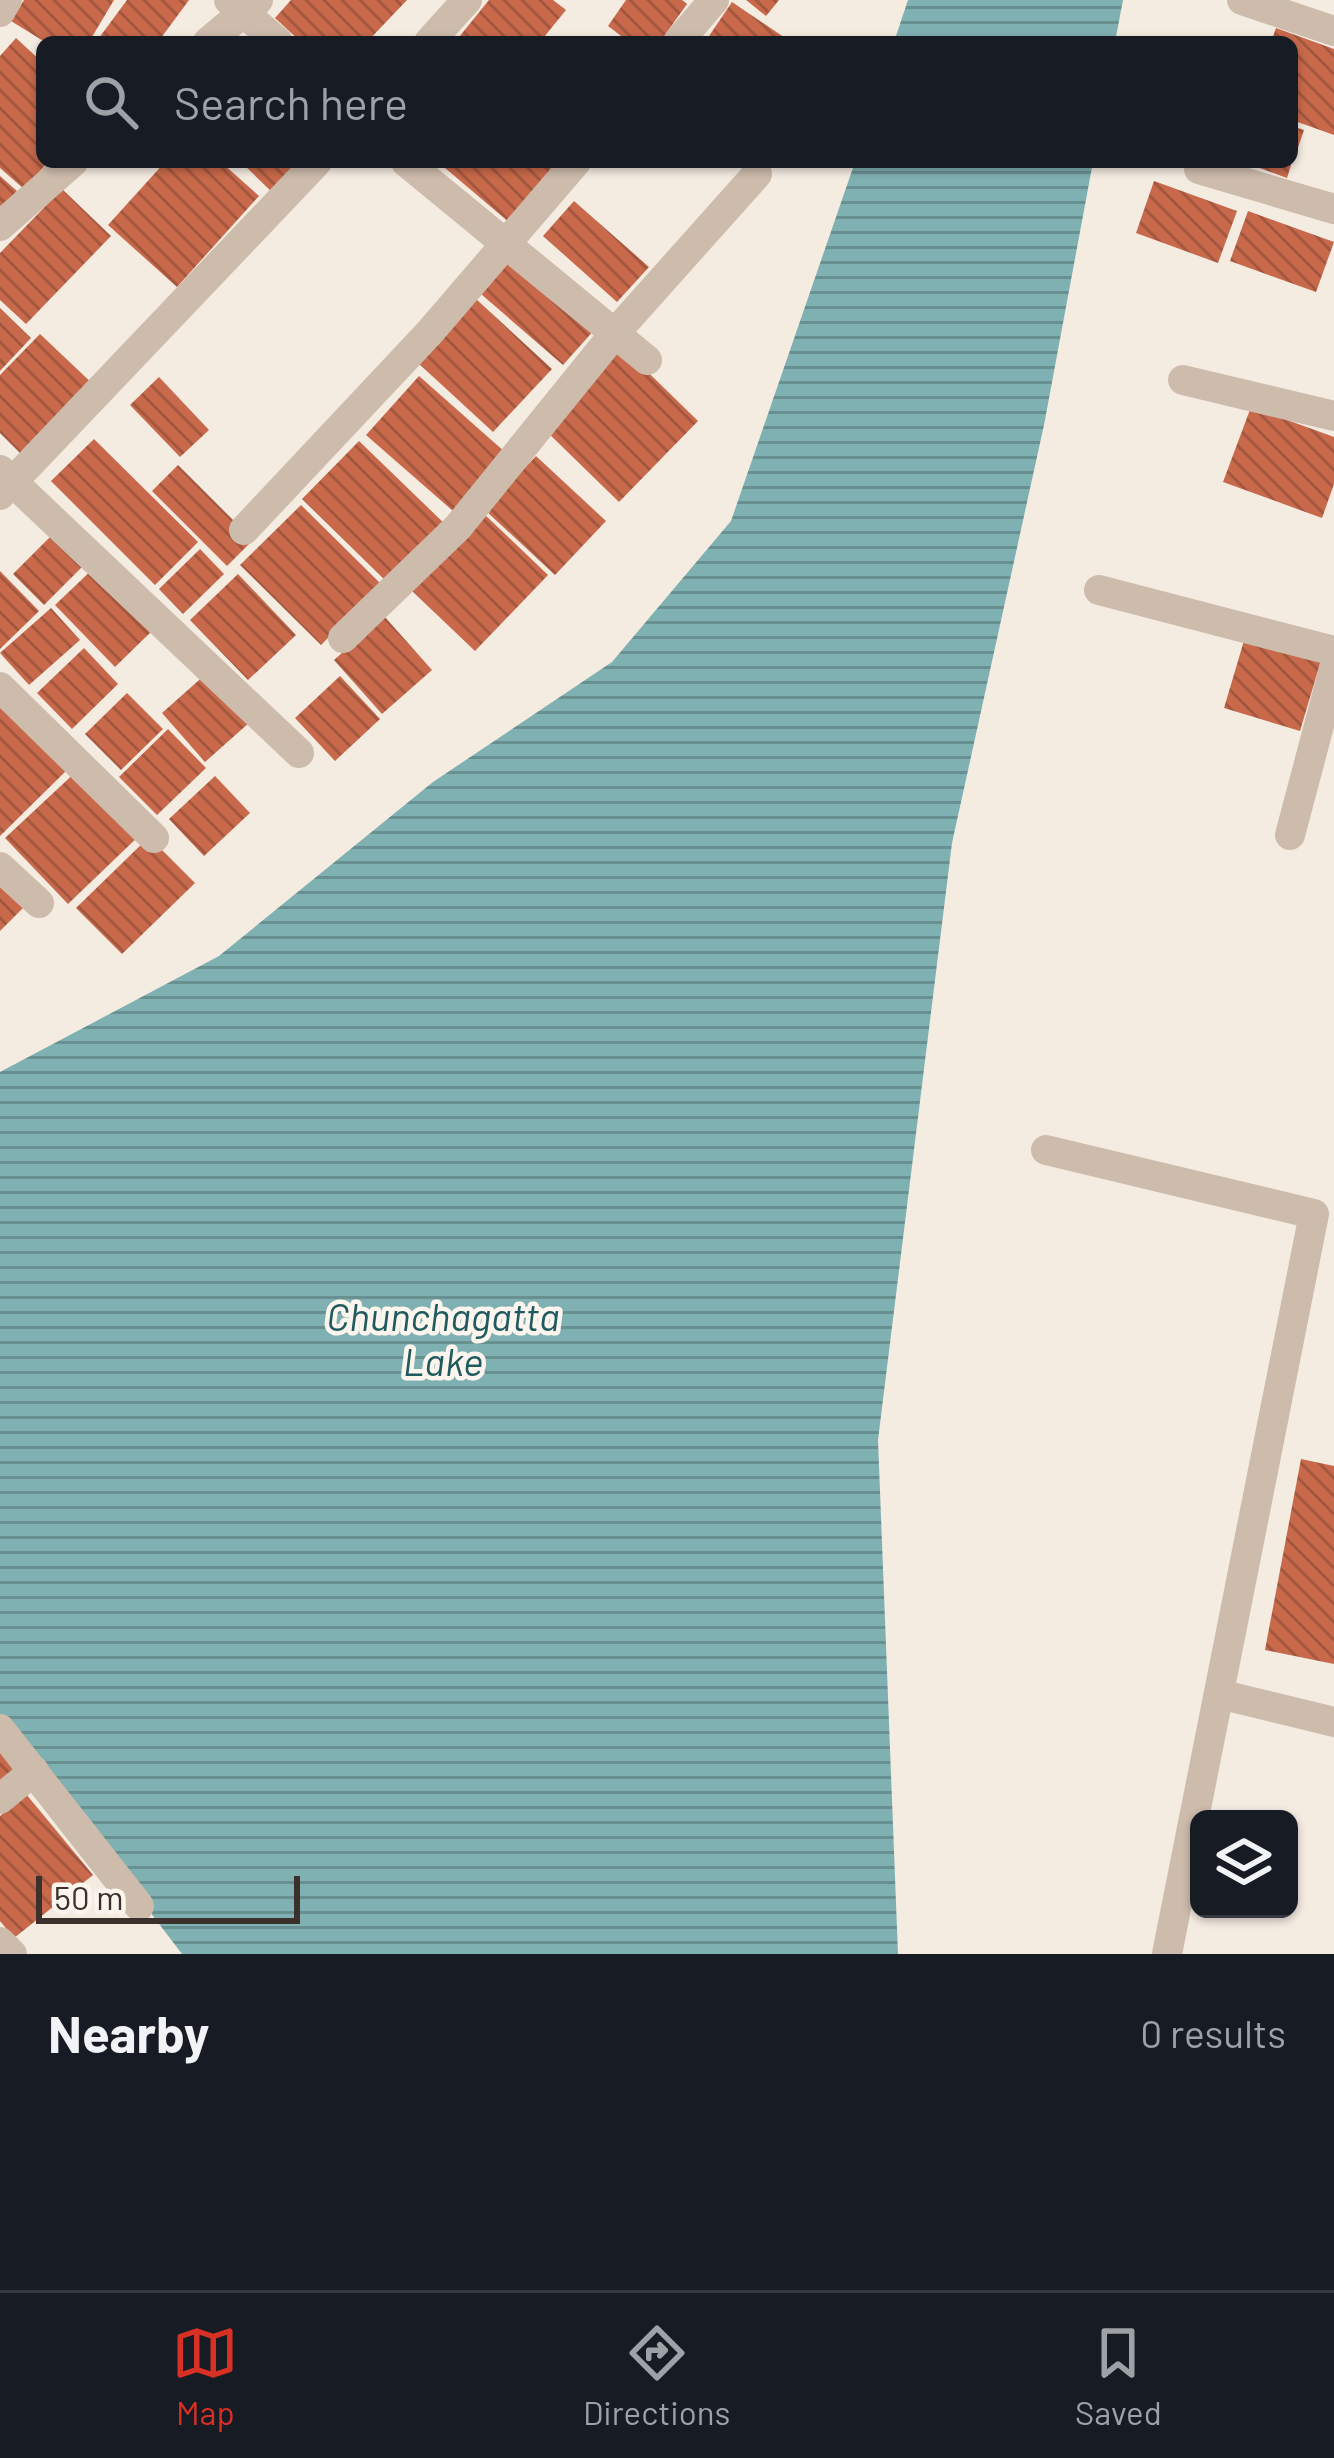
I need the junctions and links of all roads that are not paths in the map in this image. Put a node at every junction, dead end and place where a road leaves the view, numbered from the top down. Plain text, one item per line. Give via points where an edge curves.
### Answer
1 (7, 0) edge
2 (467, 0) edge
3 (714, 0) edge
4 (1243, 0) edge
5 (244, 3) edge
6 (0, 12) edge
7 (1334, 31) edge
8 (214, 36) edge
9 (273, 36) edge
10 (434, 36) edge
11 (683, 36) edge
12 (66, 168) edge
13 (310, 168) edge
14 (413, 168) edge
15 (571, 168) edge
16 (1199, 169) dead end
17 (757, 174) dead end
18 (1334, 209) edge
19 (0, 226) edge
20 (506, 244) junction
21 (615, 333) junction
22 (647, 360) dead end
23 (1183, 380) dead end
24 (1334, 416) edge
25 (4, 483) edge
26 (244, 530) dead end
27 (1099, 590) dead end
28 (343, 638) dead end
29 (1334, 651) edge
30 (1334, 669) edge
31 (0, 687) edge
32 (299, 753) dead end
33 (1290, 835) dead end
34 (154, 838) dead end
35 (0, 867) edge
36 (39, 903) dead end
37 (1046, 1150) dead end
38 (1219, 1694) junction
39 (1334, 1722) edge
40 (0, 1729) edge
41 (34, 1771) junction
42 (0, 1799) edge
43 (140, 1906) dead end
44 (0, 1942) edge
45 (12, 1954) edge
46 (1167, 1954) edge

1 - 6 street
2 - 10 street
3 - 11 street
4 - 7 street
5 - 8 street
5 - 9 street
12 - 19 street
13 - 25 street
14 - 20 street
15 - 20 street
16 - 18 street
17 - 21 street
20 - 21 street
20 - 26 street
21 - 22 street
21 - 28 street via 458,527
23 - 24 street
25 - 32 street
27 - 29 street
30 - 33 street
31 - 34 street
35 - 36 street
37 - 38 street via 1314,1214
38 - 39 street
38 - 46 street
40 - 41 street
41 - 42 street
41 - 43 street
44 - 45 street

